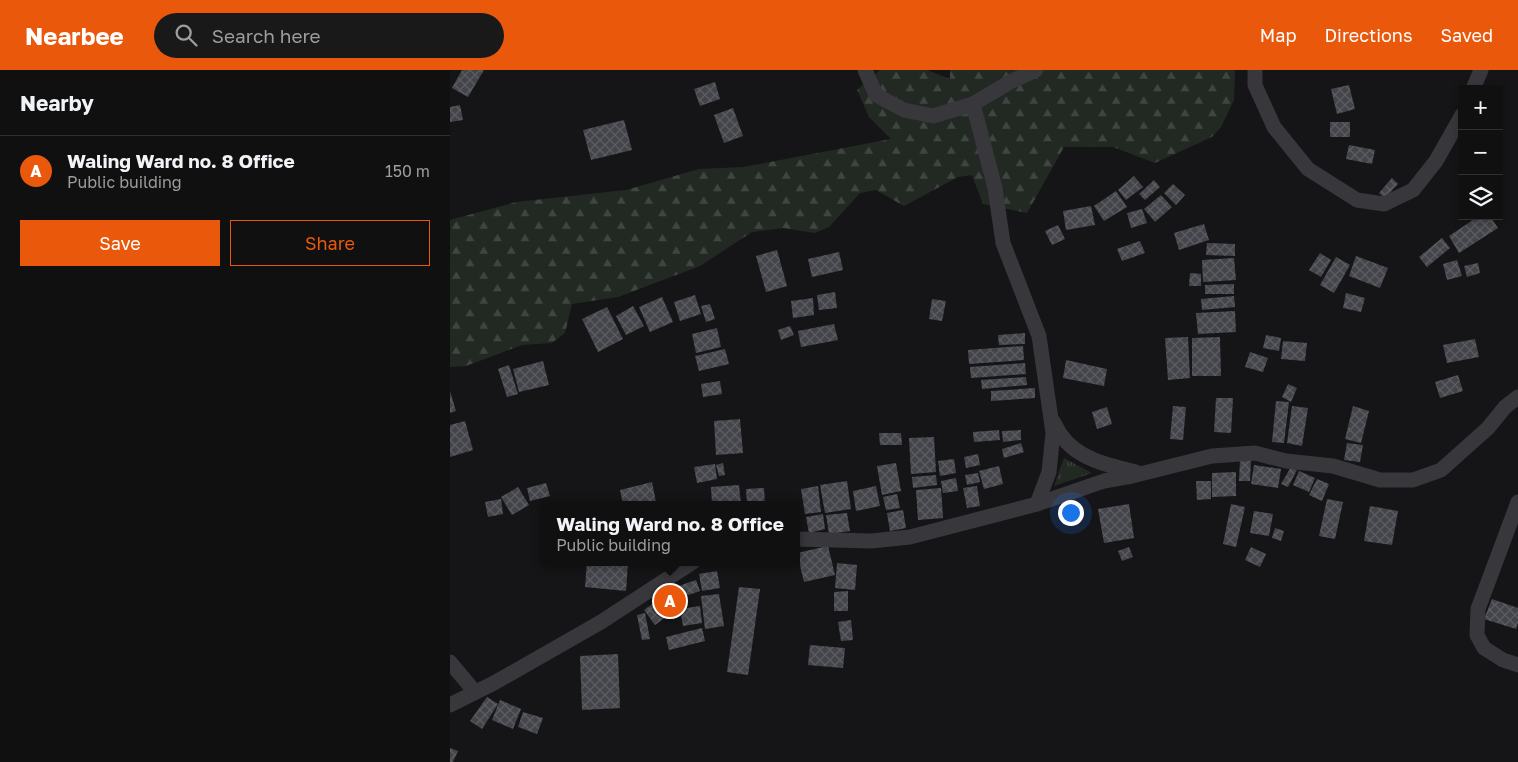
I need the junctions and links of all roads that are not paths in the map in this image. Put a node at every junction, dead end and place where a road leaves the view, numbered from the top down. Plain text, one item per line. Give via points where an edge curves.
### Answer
1 (865, 70) edge
2 (1036, 70) edge
3 (1255, 70) edge
4 (1481, 70) edge
5 (1475, 85) edge
6 (973, 104) junction
7 (1458, 122) edge
8 (1518, 397) edge
9 (1050, 414) junction
10 (1140, 473) junction
11 (1518, 502) edge
12 (1037, 504) junction
13 (800, 539) edge
14 (687, 566) edge
15 (450, 662) edge
16 (1518, 665) edge
17 (475, 692) junction
18 (450, 705) edge

1 - 6 street via 876,96 904,110 933,116
2 - 6 street
3 - 7 street via 1255,85 1274,128 1308,169 1357,200 1384,204 1413,190 1436,162
4 - 5 street
6 - 9 street via 995,188 1003,243 1039,336
8 - 10 street via 1441,470 1413,480 1380,480 1333,466 1286,461 1255,453 1212,456
9 - 10 street via 1061,436 1075,449 1104,465
9 - 12 street via 1051,458
10 - 12 street via 1104,481
11 - 16 street via 1478,609 1477,635 1484,648
12 - 13 street via 910,537 871,541
14 - 17 street via 601,622
15 - 17 street
17 - 18 street

